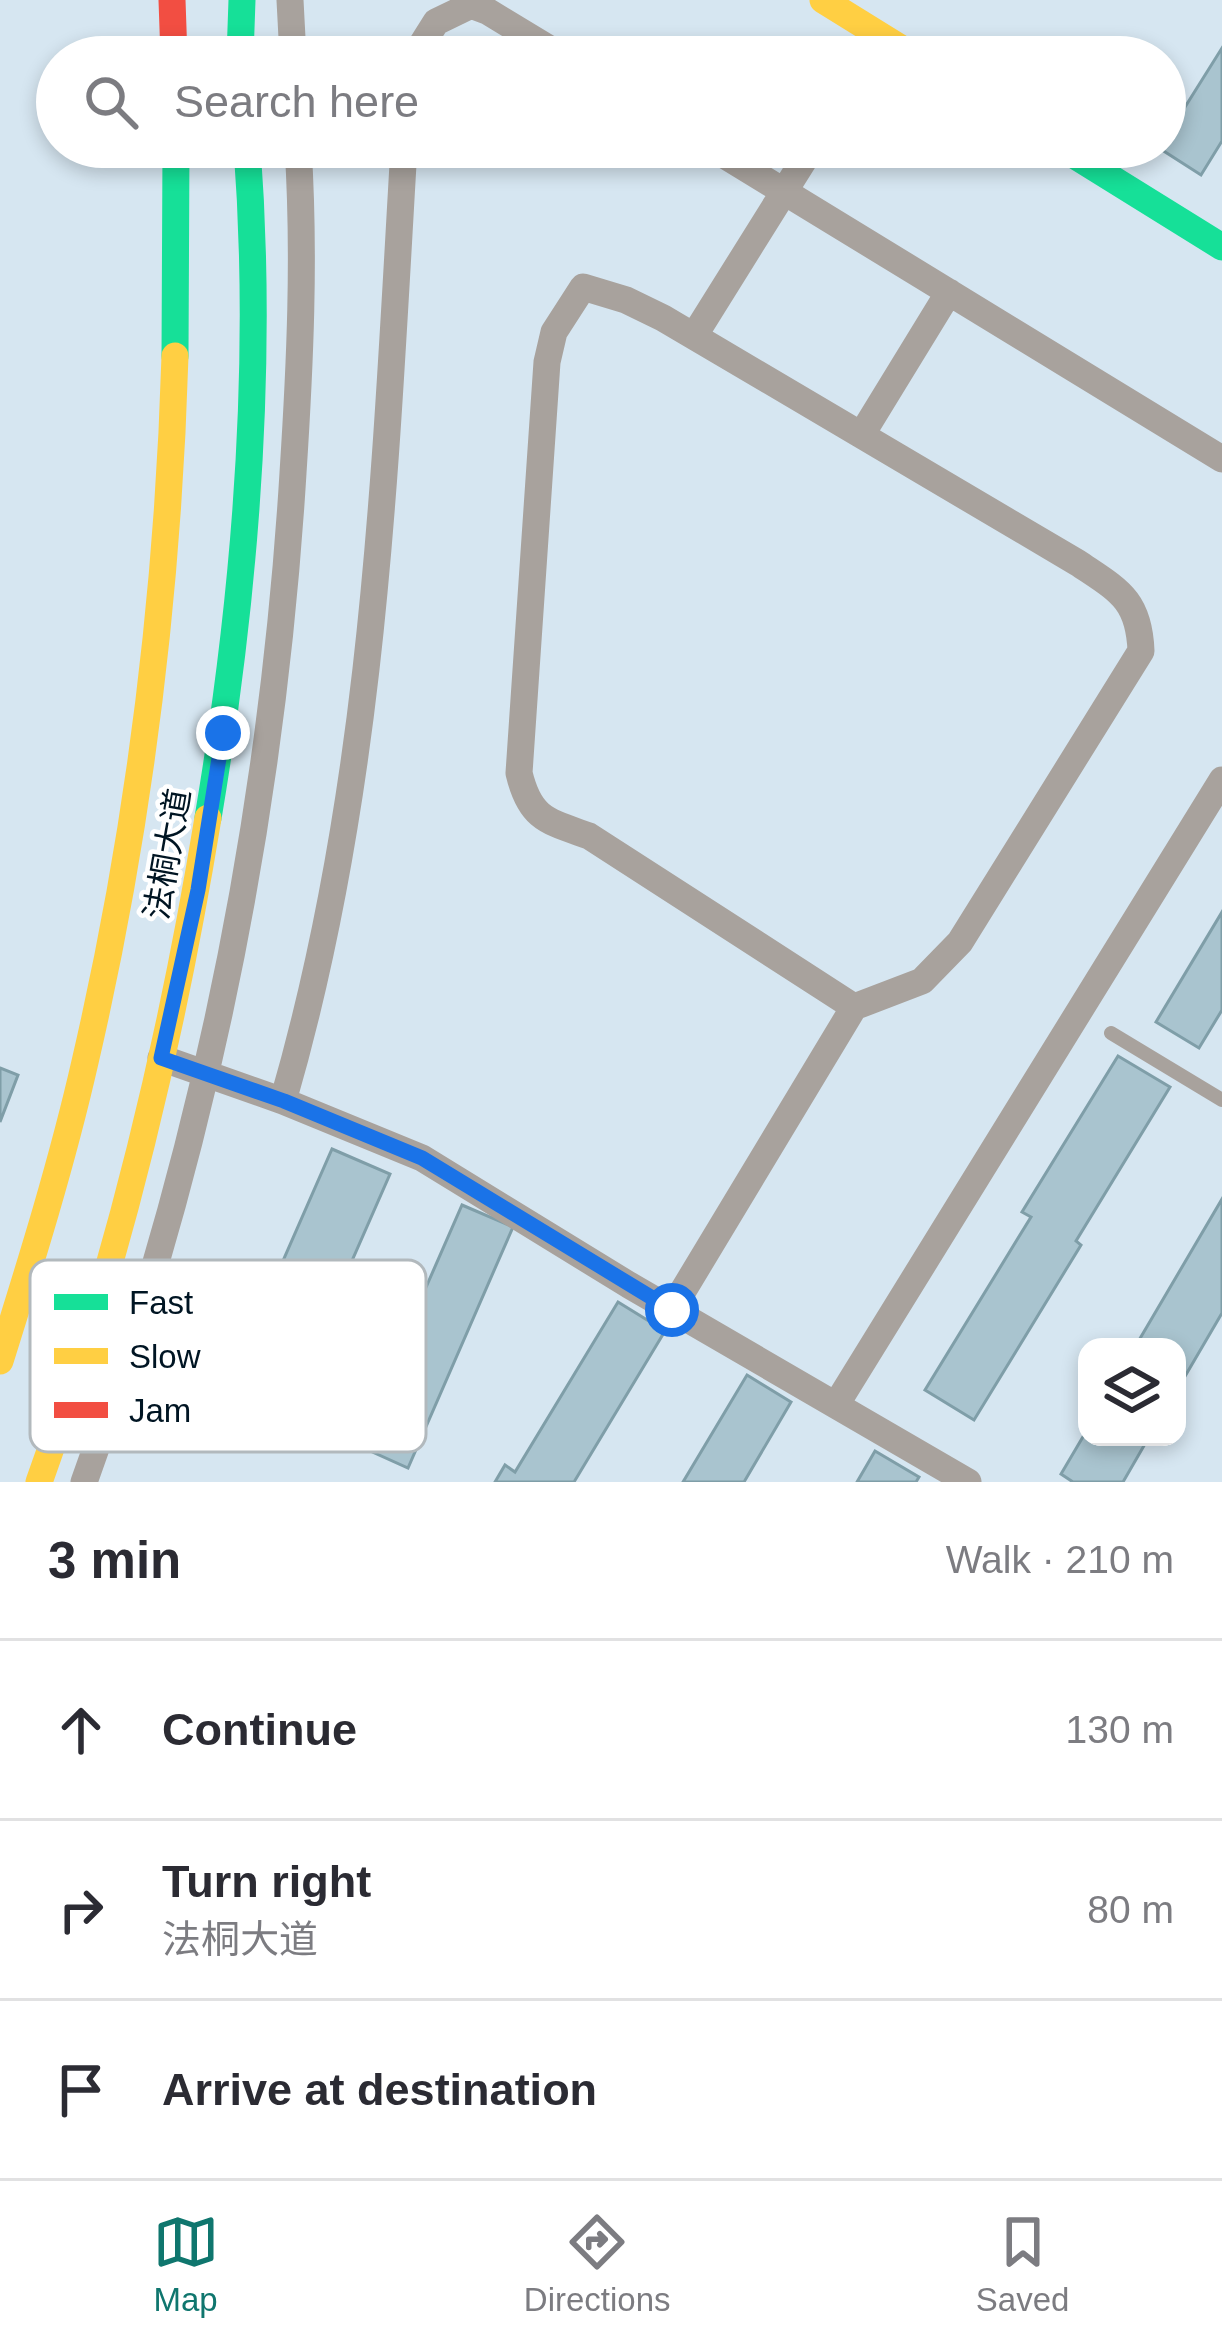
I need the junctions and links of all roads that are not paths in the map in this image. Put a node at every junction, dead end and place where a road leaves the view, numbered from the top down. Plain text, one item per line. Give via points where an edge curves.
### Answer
1 (172, 0) edge
2 (242, 0) edge
3 (290, 0) edge
4 (823, 0) edge
5 (173, 36) edge
6 (241, 36) edge
7 (292, 36) edge
8 (427, 36) edge
9 (526, 36) edge
10 (863, 36) edge
11 (177, 168) edge
12 (249, 168) edge
13 (298, 168) edge
14 (403, 168) edge
15 (745, 168) edge
16 (799, 168) edge
17 (1095, 168) edge
18 (784, 192) junction
19 (1222, 247) edge
20 (949, 292) junction
21 (694, 336) junction
22 (862, 434) junction
23 (1222, 459) edge
24 (1222, 780) edge
25 (854, 1007) junction
26 (1111, 1033) dead end
27 (161, 1058) junction
28 (204, 1073) junction
29 (1222, 1100) edge
30 (284, 1101) junction
31 (32, 1260) edge
32 (110, 1260) edge
33 (155, 1260) edge
34 (30, 1267) edge
35 (672, 1310) junction
36 (0, 1361) edge
37 (836, 1405) junction
38 (49, 1452) edge
39 (95, 1452) edge
40 (39, 1482) edge
41 (84, 1482) edge
42 (968, 1482) edge

1 - 5 main road
2 - 6 main road
3 - 7 street
4 - 10 main road
8 - 9 street via 436,22 471,5
11 - 31 main road, 法桐大道 via 172,456 142,769 86,1069
12 - 27 main road, 法桐大道 via 256,271 238,587 212,813
13 - 28 street via 298,397 279,649 264,779
14 - 30 street via 369,668 323,951
15 - 18 street
16 - 18 street
17 - 19 main road
18 - 20 street
18 - 21 street
20 - 22 street
20 - 23 street
21 - 22 street
21 - 25 street via 583,286 554,332 519,773 526,802 545,817 589,836
22 - 25 street via 1127,598 1141,651 950,954 922,981
24 - 37 street
25 - 35 street
26 - 29 lane
27 - 28 street
27 - 32 main road, 法桐大道
28 - 30 street
28 - 33 street
30 - 35 street via 422,1158
34 - 36 main road, 法桐大道
35 - 37 street
37 - 42 street
38 - 40 main road, 法桐大道
39 - 41 street

